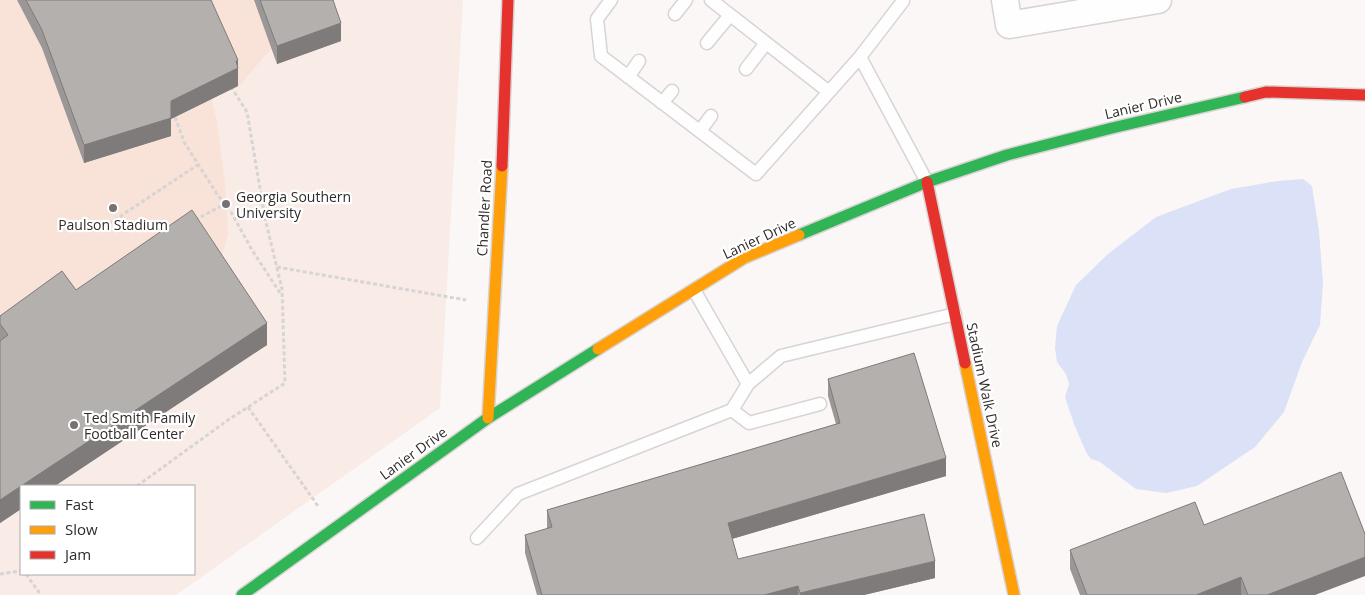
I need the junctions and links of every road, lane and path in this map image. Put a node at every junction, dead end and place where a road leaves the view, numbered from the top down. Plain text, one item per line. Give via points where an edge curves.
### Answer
1 (508, 0) edge
2 (611, 0) edge
3 (686, 0) edge
4 (711, 0) edge
5 (903, 0) edge
6 (1005, 0) edge
7 (1158, 0) edge
8 (675, 14) dead end
9 (730, 15) junction
10 (707, 43) dead end
11 (766, 43) junction
12 (860, 58) junction
13 (639, 61) dead end
14 (746, 69) dead end
15 (628, 77) junction
16 (228, 82) edge
17 (672, 91) dead end
18 (829, 92) junction
19 (1365, 95) edge
20 (662, 103) junction
21 (711, 116) dead end
22 (175, 117) edge
23 (700, 131) junction
24 (199, 164) junction
25 (927, 182) junction
26 (225, 204) junction
27 (189, 223) edge
28 (98, 232) dead end
29 (276, 267) junction
30 (694, 290) junction
31 (282, 297) junction
32 (494, 305) junction
33 (955, 314) junction
34 (748, 384) junction
35 (820, 404) dead end
36 (248, 407) junction
37 (732, 410) junction
38 (488, 418) junction
39 (138, 485) edge
40 (334, 529) junction
41 (477, 538) dead end
42 (20, 571) edge
43 (0, 574) edge
44 (27, 575) edge
45 (41, 595) edge
46 (242, 595) edge
47 (1014, 595) edge

1 - 32 street, Chandler Road
2 - 15 lane via 597,19 601,56
3 - 8 lane
4 - 9 lane
5 - 12 lane
6 - 7 street via 1009,25
9 - 10 lane
9 - 11 lane
11 - 14 lane
11 - 18 lane
12 - 18 lane
12 - 25 lane
13 - 15 lane
15 - 20 lane
16 - 29 path via 247,112
17 - 20 lane
18 - 23 lane via 756,174
19 - 25 street, Lanier Drive via 1266,92 1007,155
20 - 23 lane
21 - 23 lane
22 - 24 path via 184,142
24 - 26 path
24 - 28 path
25 - 30 street, Lanier Drive via 744,258
25 - 33 street, Stadium Walk Drive
26 - 27 path
26 - 31 path
29 - 31 path
29 - 32 path
30 - 34 lane
30 - 38 street, Lanier Drive
31 - 36 path via 285,383
32 - 38 street, Chandler Road
33 - 34 lane via 781,356
33 - 47 street, Stadium Walk Drive
34 - 37 lane
35 - 37 lane via 749,423
36 - 39 path
36 - 40 path
37 - 41 lane via 518,494
38 - 40 street, Lanier Drive
40 - 46 street, Lanier Drive
42 - 43 path
44 - 45 path

